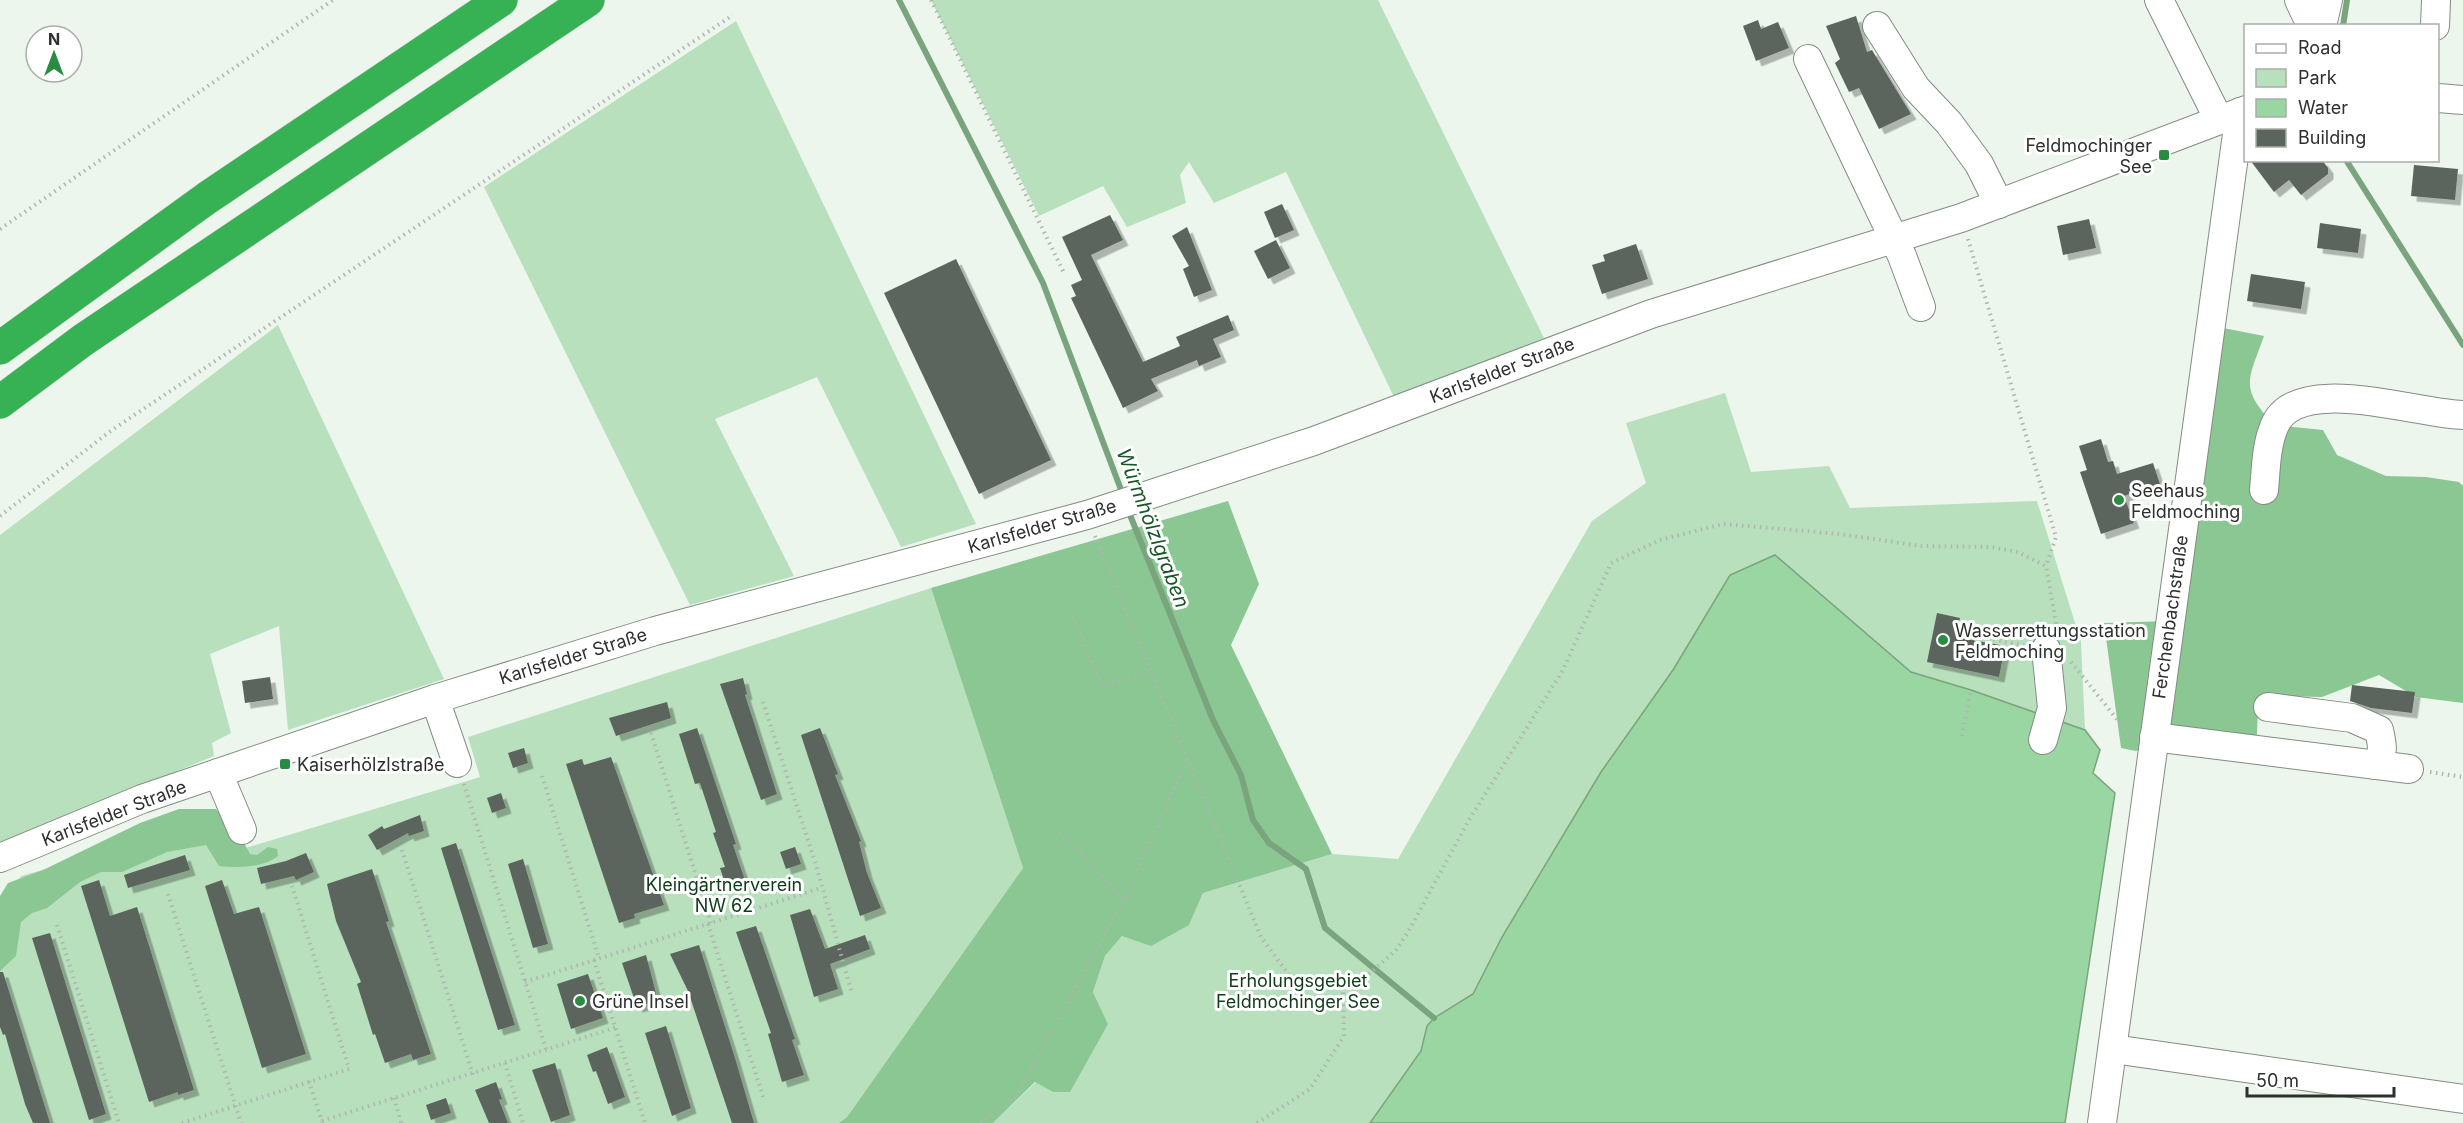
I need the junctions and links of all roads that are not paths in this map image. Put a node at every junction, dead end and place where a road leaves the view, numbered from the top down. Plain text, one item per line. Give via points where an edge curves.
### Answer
1 (501, 0) edge
2 (588, 0) edge
3 (2159, 0) edge
4 (2299, 0) edge
5 (2328, 0) edge
6 (2436, 0) edge
7 (2318, 24) edge
8 (2322, 24) edge
9 (2435, 24) edge
10 (1876, 26) dead end
11 (1808, 59) dead end
12 (2439, 98) edge
13 (2463, 100) edge
14 (2235, 114) edge
15 (1999, 204) junction
16 (1894, 241) junction
17 (1921, 307) dead end
18 (0, 348) edge
19 (0, 402) edge
20 (2463, 415) edge
21 (2264, 490) dead end
22 (2052, 640) road end
23 (435, 699) junction
24 (2268, 707) dead end
25 (2043, 740) dead end
26 (2153, 746) junction
27 (457, 763) dead end
28 (2375, 765) junction
29 (2409, 769) road end
30 (218, 773) junction
31 (242, 830) dead end
32 (0, 858) edge
33 (2113, 1049) junction
34 (2463, 1099) edge
35 (2102, 1123) edge

1 - 18 highway via 207,198
2 - 19 highway via 103,327
3 - 14 street
4 - 7 street via 2306,15
5 - 8 street
6 - 9 street
10 - 15 street via 1916,88 1949,123 1979,164
11 - 16 street
12 - 13 street
14 - 15 street, Karlsfelder Straße
14 - 26 street, Ferchenbachstraße
15 - 16 street, Karlsfelder Straße
16 - 17 street
16 - 23 street, Karlsfelder Straße via 1652,314 1314,441 1145,496 1103,520 655,631
20 - 21 street via 2346,399 2310,399 2286,409 2274,425
22 - 25 street via 2052,708
23 - 27 street
23 - 30 street, Karlsfelder Straße
24 - 28 street via 2352,718 2379,730 2383,748
26 - 28 street
26 - 33 street, Ferchenbachstraße
28 - 29 street
30 - 31 street
30 - 32 street, Karlsfelder Straße via 142,799
33 - 34 street
33 - 35 street, Ferchenbachstraße

